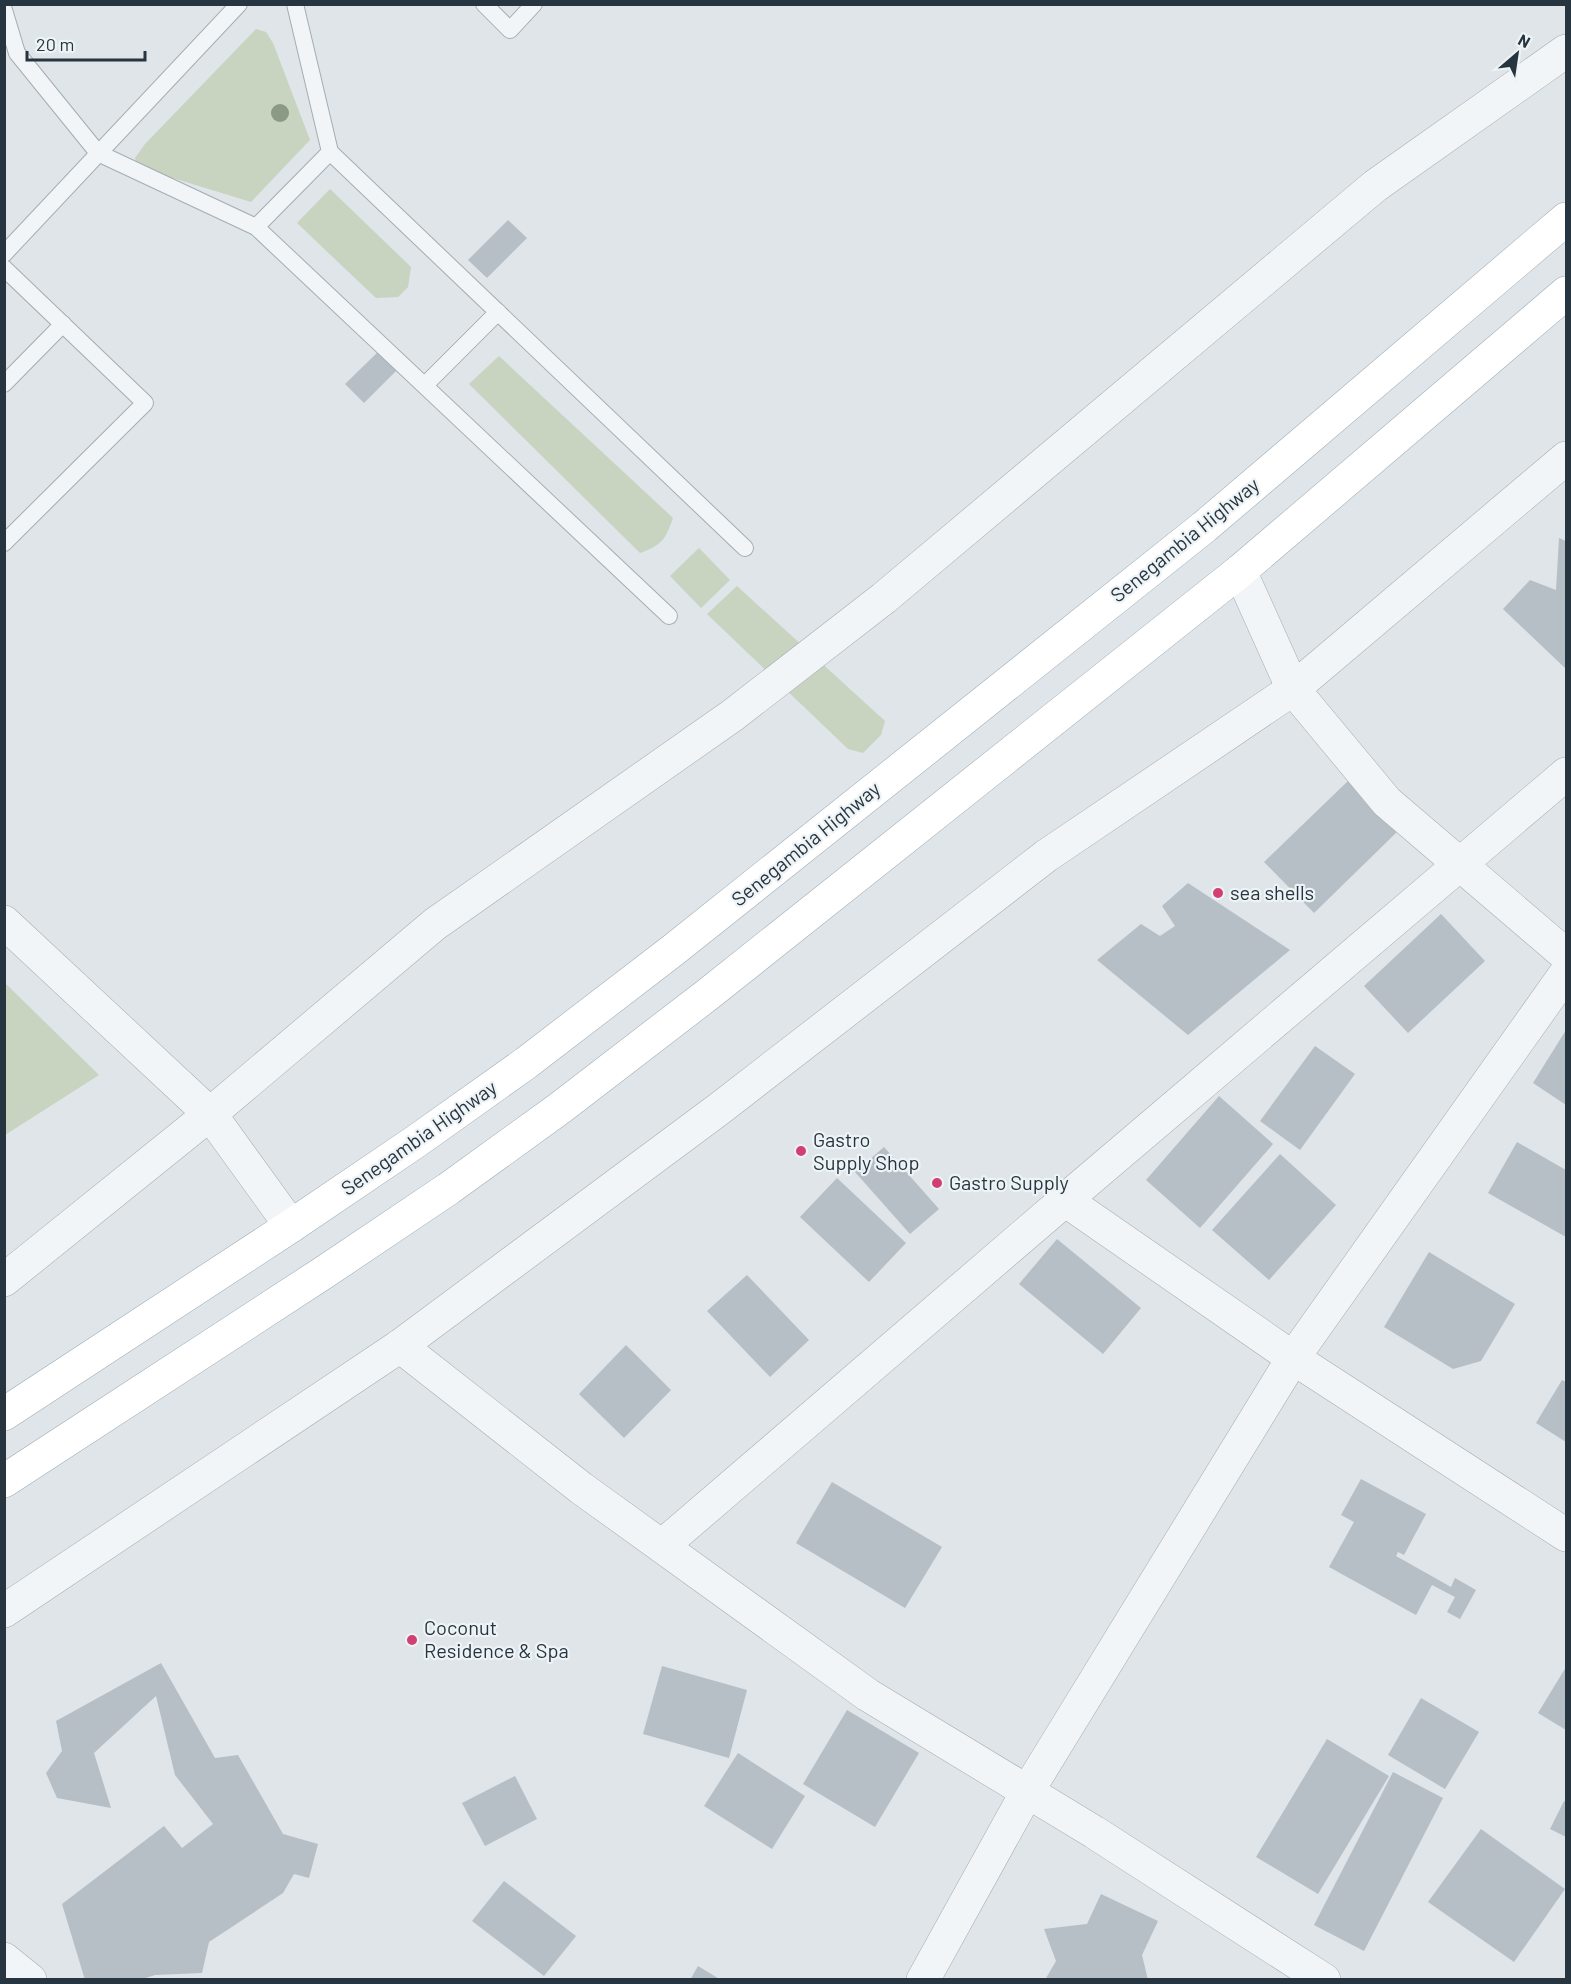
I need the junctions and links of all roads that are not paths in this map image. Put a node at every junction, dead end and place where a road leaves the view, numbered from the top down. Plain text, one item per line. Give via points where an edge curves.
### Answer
1 (239, 4) edge
2 (295, 4) edge
3 (484, 4) edge
4 (534, 4) edge
5 (4, 10) edge
6 (1566, 51) edge
7 (330, 152) junction
8 (98, 153) junction
9 (1566, 219) edge
10 (256, 227) junction
11 (4, 254) edge
12 (4, 268) edge
13 (1566, 293) edge
14 (498, 312) junction
15 (63, 324) junction
16 (4, 384) edge
17 (425, 385) junction
18 (1566, 458) edge
19 (4, 543) edge
20 (745, 548) dead end
21 (1240, 571) junction
22 (669, 616) dead end
23 (1293, 689) junction
24 (1566, 774) edge
25 (1459, 864) junction
26 (4, 922) edge
27 (1566, 955) edge
28 (1566, 973) edge
29 (210, 1114) junction
30 (1065, 1200) junction
31 (291, 1226) junction
32 (4, 1280) edge
33 (400, 1346) junction
34 (1293, 1358) junction
35 (4, 1414) edge
36 (4, 1481) edge
37 (1566, 1535) edge
38 (662, 1546) junction
39 (4, 1611) edge
40 (1027, 1792) junction
41 (4, 1959) edge
42 (30, 1980) edge
43 (924, 1980) edge
44 (1324, 1980) edge

1 - 8 lane
2 - 7 lane
3 - 4 lane via 510,30
5 - 8 lane via 17,54
6 - 29 street via 1375,186 884,598 733,715 435,924
7 - 10 lane
7 - 14 lane
8 - 10 lane
8 - 11 lane
9 - 31 main road, Senegambia Highway via 1204,527 672,951 526,1063
10 - 17 lane
12 - 15 lane
13 - 21 main road
14 - 17 lane
14 - 20 lane
15 - 16 lane
15 - 19 lane via 145,403
17 - 22 lane
18 - 23 street
21 - 23 street
21 - 36 main road via 560,1108 323,1273
23 - 25 street via 1387,802
23 - 33 street via 1046,856 710,1116
24 - 25 street
25 - 27 street
25 - 30 street
26 - 29 street
28 - 34 street
29 - 31 street
29 - 32 street
30 - 34 street
30 - 38 street
31 - 35 main road, Senegambia Highway
33 - 38 street via 580,1488
33 - 39 street
34 - 37 street
34 - 40 street
38 - 40 street via 868,1695
40 - 43 street
40 - 44 street
41 - 42 street

